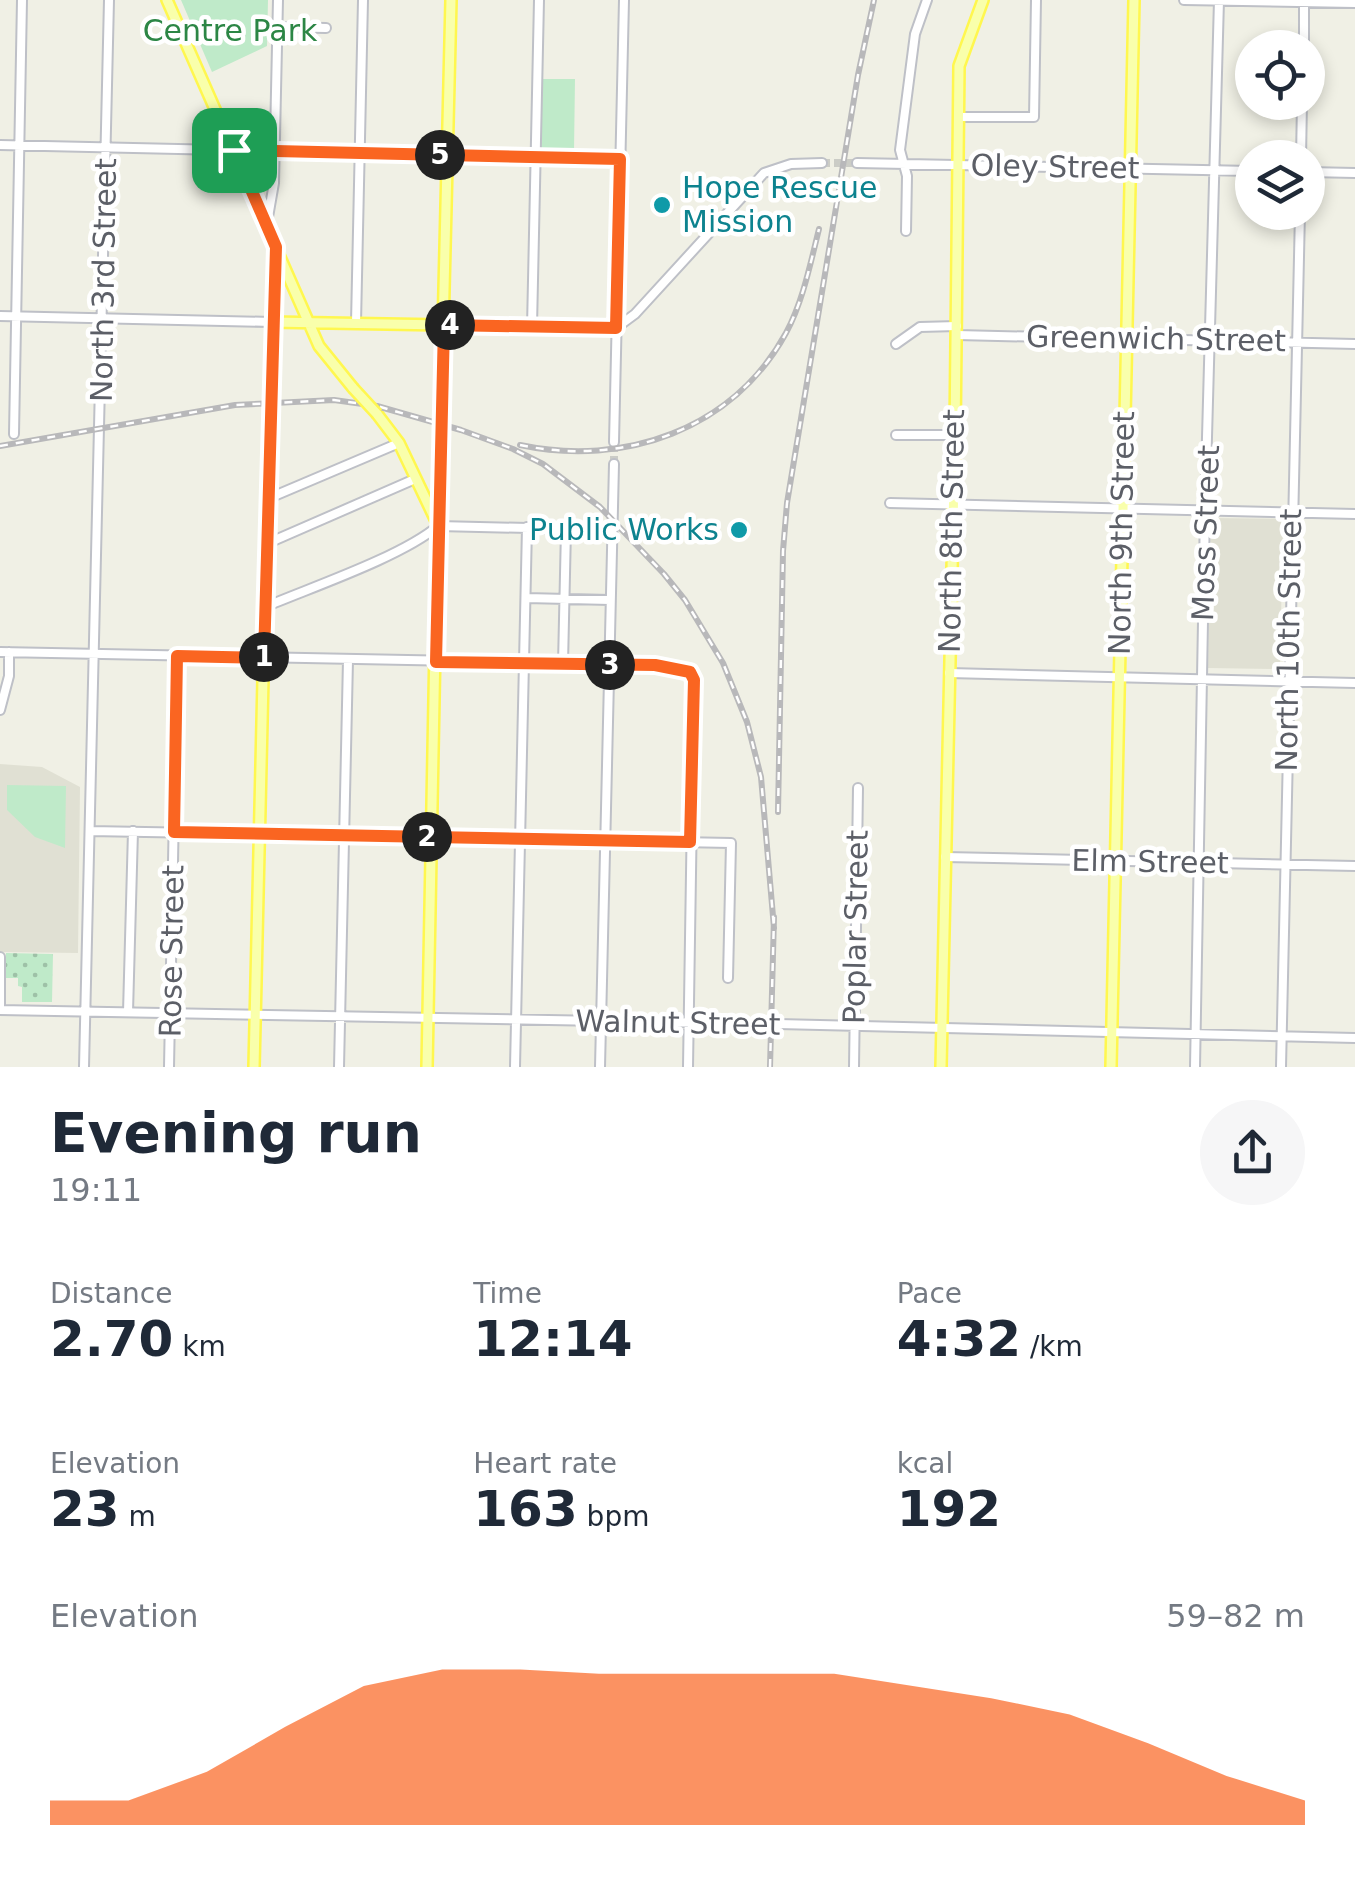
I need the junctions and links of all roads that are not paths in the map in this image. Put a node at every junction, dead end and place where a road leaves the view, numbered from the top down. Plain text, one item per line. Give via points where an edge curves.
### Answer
1 (22, 0) edge
2 (110, 0) edge
3 (167, 0) edge
4 (278, 0) edge
5 (363, 0) edge
6 (451, 0) edge
7 (539, 0) edge
8 (624, 0) edge
9 (927, 0) edge
10 (983, 0) edge
11 (1036, 0) edge
12 (1134, 0) edge
13 (1184, 0) edge
14 (1219, 0) edge
15 (1304, 1) edge
16 (1355, 3) edge
17 (277, 27) junction
18 (326, 28) dead end
19 (1304, 30) edge
20 (958, 118) junction
21 (0, 145) edge
22 (20, 146) junction
23 (107, 147) junction
24 (234, 150) junction
25 (275, 151) junction
26 (360, 154) junction
27 (447, 155) junction
28 (535, 157) junction
29 (620, 159) junction
30 (822, 163) tunnel mouth
31 (857, 163) tunnel mouth
32 (904, 164) junction
33 (958, 166) junction
34 (1131, 168) junction
35 (1216, 170) junction
36 (1235, 171) edge
37 (1325, 172) edge
38 (1355, 173) edge
39 (266, 223) junction
40 (1299, 230) edge
41 (906, 231) dead end
42 (276, 247) junction
43 (0, 316) edge
44 (16, 316) junction
45 (103, 318) junction
46 (271, 322) junction
47 (310, 322) junction
48 (356, 323) junction
49 (444, 325) junction
50 (532, 327) junction
51 (616, 328) junction
52 (957, 331) junction
53 (1127, 339) junction
54 (1212, 340) junction
55 (1296, 342) junction
56 (896, 344) dead end
57 (1355, 344) edge
58 (0, 387) edge
59 (14, 388) junction
60 (14, 434) dead end
61 (896, 435) dead end
62 (955, 435) junction
63 (614, 442) tunnel mouth
64 (399, 443) junction
65 (614, 464) tunnel mouth
66 (416, 479) junction
67 (267, 499) junction
68 (890, 503) dead end
69 (954, 504) junction
70 (1122, 509) junction
71 (1206, 510) junction
72 (1292, 512) junction
73 (1355, 514) edge
74 (438, 526) junction
75 (526, 528) junction
76 (566, 528) junction
77 (612, 530) junction
78 (266, 544) junction
79 (526, 598) junction
80 (565, 598) junction
81 (610, 600) junction
82 (265, 607) junction
83 (4, 652) edge
84 (94, 654) junction
85 (177, 656) junction
86 (264, 658) junction
87 (348, 660) junction
88 (436, 662) junction
89 (524, 664) junction
90 (563, 664) junction
91 (609, 666) junction
92 (949, 673) junction
93 (1119, 678) junction
94 (1202, 680) junction
95 (1289, 682) junction
96 (1355, 683) edge
97 (0, 710) edge
98 (858, 788) dead end
99 (90, 830) junction
100 (133, 831) junction
101 (174, 832) junction
102 (259, 833) junction
103 (344, 835) junction
104 (432, 837) junction
105 (521, 838) junction
106 (606, 840) junction
107 (690, 842) junction
108 (945, 856) junction
109 (1116, 861) junction
110 (1200, 863) junction
111 (1284, 864) junction
112 (1355, 866) edge
113 (1, 957) edge
114 (728, 978) dead end
115 (0, 1010) edge
116 (86, 1012) junction
117 (128, 1012) junction
118 (170, 1013) junction
119 (255, 1014) junction
120 (340, 1016) junction
121 (428, 1018) junction
122 (516, 1019) junction
123 (602, 1021) junction
124 (688, 1022) junction
125 (856, 1026) junction
126 (942, 1028) junction
127 (1112, 1032) junction
128 (1196, 1034) junction
129 (1281, 1036) junction
130 (1355, 1038) edge
131 (84, 1067) edge
132 (169, 1067) edge
133 (254, 1067) edge
134 (339, 1067) edge
135 (427, 1067) edge
136 (515, 1067) edge
137 (600, 1067) edge
138 (688, 1067) edge
139 (854, 1067) edge
140 (941, 1067) edge
141 (1111, 1067) edge
142 (1196, 1067) edge
143 (1281, 1067) edge

1 - 22 street
2 - 23 street, North 3rd Street
3 - 24 main road
4 - 17 street
5 - 26 street
6 - 27 main road
7 - 28 street
8 - 29 street
9 - 32 street via 915,34 900,150
10 - 20 main road, North 8th Street via 959,66
11 - 20 street via 1034,116
12 - 34 main road, North 9th Street
13 - 14 street
14 - 15 street
14 - 35 street, Moss Street
15 - 16 street
15 - 19 street
17 - 18 street
17 - 25 street
20 - 33 main road, North 8th Street
21 - 22 street
22 - 23 street
22 - 44 street
23 - 24 street
23 - 45 street, North 3rd Street
24 - 25 street
24 - 39 main road
25 - 26 street
25 - 39 street
26 - 27 street
26 - 48 street
27 - 28 street
27 - 49 main road
28 - 29 street
28 - 50 street
29 - 51 street
30 - 51 street via 764,173
31 - 32 street, Oley Street
32 - 33 street, Oley Street
32 - 41 street
33 - 34 street, Oley Street
33 - 52 main road, North 8th Street
34 - 35 street, Oley Street
34 - 53 main road, North 9th Street
35 - 36 street, Oley Street
35 - 54 street, Moss Street
37 - 38 street
39 - 42 main road
40 - 55 street, North 10th Street
42 - 46 main road
42 - 47 main road
43 - 44 street
44 - 45 street
44 - 59 street
45 - 46 street
45 - 84 street, North 3rd Street
46 - 47 main road
46 - 67 main road, bridge
47 - 48 main road
47 - 64 main road, bridge via 328,360
48 - 49 main road
49 - 50 street
49 - 74 main road, bridge
50 - 51 street
51 - 63 street
52 - 53 street, Greenwich Street
52 - 56 street, Greenwich Street via 920,327
52 - 62 main road, North 8th Street
53 - 54 street, Greenwich Street
53 - 70 main road, North 9th Street
54 - 55 street, Greenwich Street
54 - 71 street, Moss Street
55 - 57 street, Greenwich Street
55 - 72 street, North 10th Street
58 - 59 street
59 - 60 street
61 - 62 street
62 - 69 main road, North 8th Street
64 - 66 main road
64 - 67 street
65 - 77 street
66 - 74 main road
66 - 78 street
67 - 78 main road
68 - 69 street
69 - 70 street
69 - 92 main road, North 8th Street
70 - 71 street
70 - 93 main road, North 9th Street
71 - 72 street
71 - 94 street, Moss Street
72 - 73 street
72 - 95 street, North 10th Street
74 - 75 street
74 - 82 street
74 - 88 main road
75 - 76 street
75 - 79 street
76 - 77 street
76 - 80 street
77 - 81 street
78 - 82 main road
79 - 80 street
79 - 89 street
80 - 81 street
80 - 90 street
81 - 91 street
82 - 86 main road
83 - 84 street
83 - 97 street via 9,676
84 - 85 street
84 - 99 street, North 3rd Street
85 - 86 street
85 - 101 street, Rose Street
86 - 87 street
86 - 102 main road
87 - 88 street
87 - 103 street
88 - 89 street
88 - 104 main road
89 - 90 street
89 - 105 street
90 - 91 street
91 - 106 street
91 - 107 street via 655,665 693,674
92 - 93 street
92 - 108 main road, North 8th Street
93 - 94 street
93 - 109 main road, North 9th Street
94 - 95 street
94 - 110 street, Moss Street
95 - 96 street
95 - 111 street, North 10th Street
98 - 125 street, Poplar Street
99 - 100 street
99 - 116 street, North 3rd Street
100 - 101 street
100 - 117 street
101 - 102 street
101 - 118 street, Rose Street
102 - 103 street
102 - 119 main road
103 - 104 street
103 - 120 street
104 - 105 street
104 - 121 main road
105 - 106 street
105 - 122 street
106 - 107 street
106 - 123 street
107 - 114 street via 730,843
107 - 124 street
108 - 109 street, Elm Street
108 - 126 main road, North 8th Street
109 - 110 street, Elm Street
109 - 127 main road, North 9th Street
110 - 111 street, Elm Street
110 - 128 street, Moss Street
111 - 112 street, Elm Street
111 - 129 street, North 10th Street
113 - 115 street
115 - 116 street, Walnut Street
116 - 117 street, Walnut Street
116 - 131 street
117 - 118 street, Walnut Street
118 - 119 street, Walnut Street
118 - 132 street, Rose Street
119 - 120 street, Walnut Street
119 - 133 main road
120 - 121 street, Walnut Street
120 - 134 street
121 - 122 street, Walnut Street
121 - 135 main road
122 - 123 street, Walnut Street
122 - 136 street
123 - 124 street, Walnut Street
123 - 137 street
124 - 125 street, Walnut Street, bridge
124 - 138 street
125 - 126 street, Walnut Street
125 - 139 street, Poplar Street
126 - 127 street, Walnut Street
126 - 140 main road, North 8th Street
127 - 128 street, Walnut Street
127 - 141 main road, North 9th Street
128 - 129 street, Walnut Street
128 - 142 street, Moss Street
129 - 130 street, Walnut Street
129 - 143 street, North 10th Street

